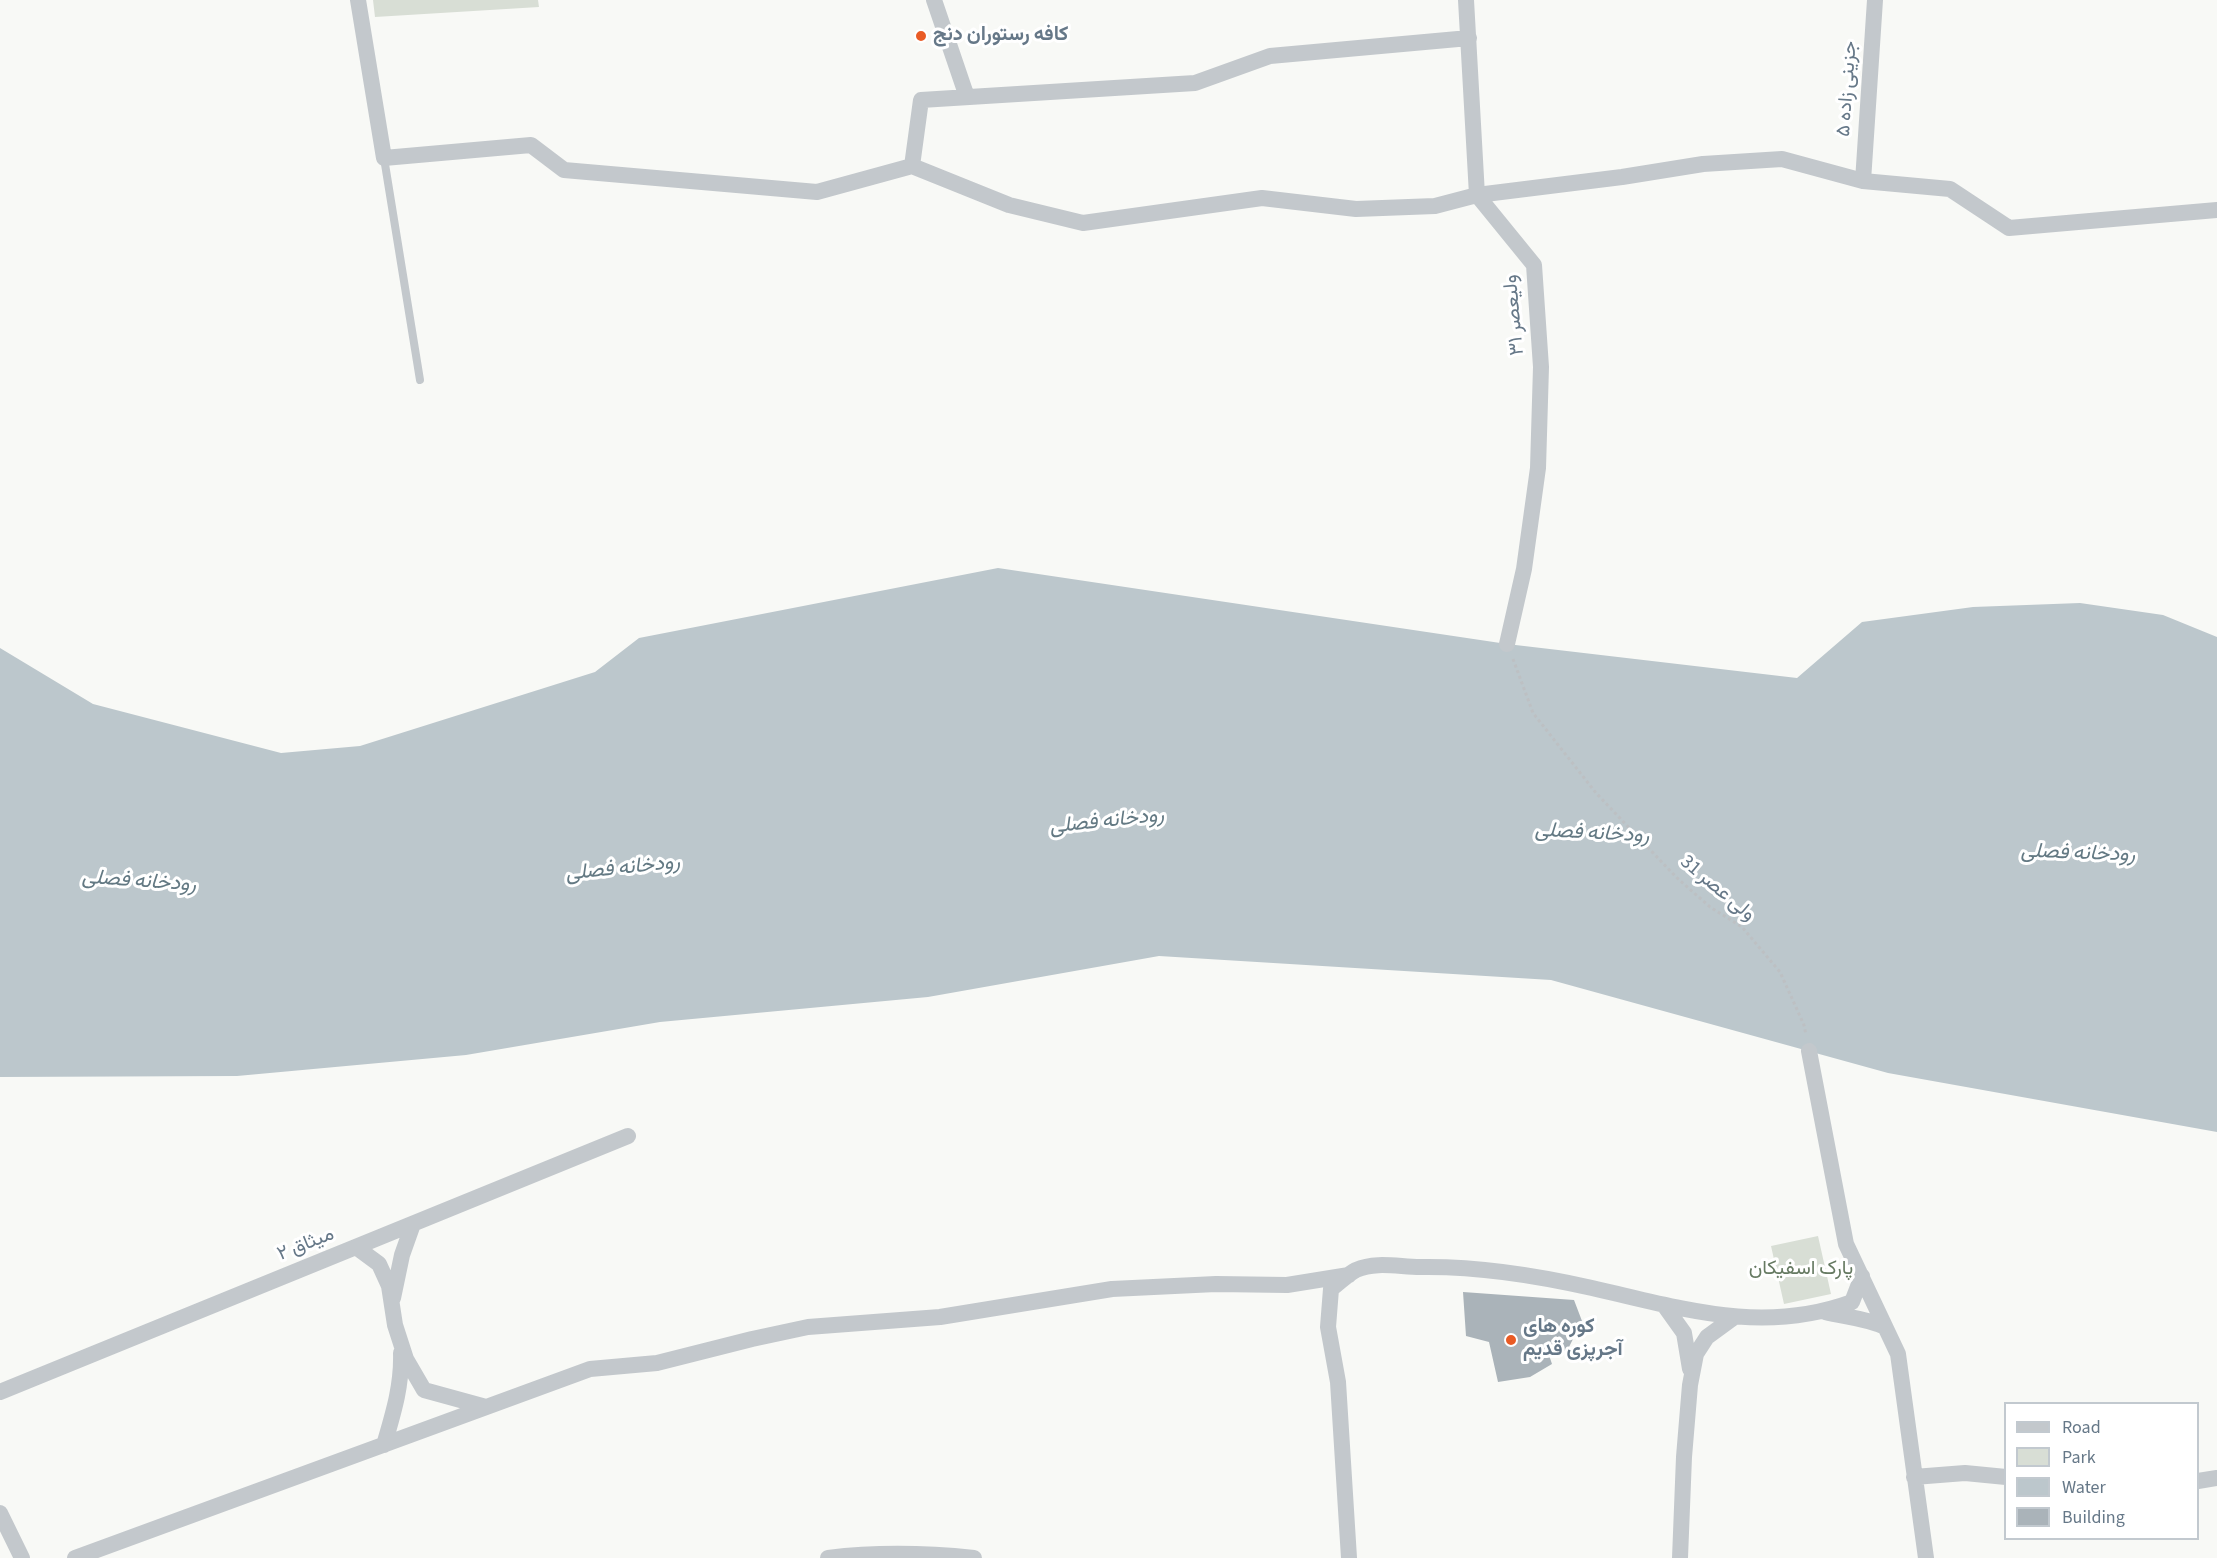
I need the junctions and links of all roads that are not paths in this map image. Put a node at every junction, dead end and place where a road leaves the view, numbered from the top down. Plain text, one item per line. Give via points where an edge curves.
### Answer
1 (358, 0) edge
2 (934, 0) edge
3 (1466, 0) edge
4 (1875, 0) edge
5 (1468, 38) junction
6 (967, 97) junction
7 (384, 158) junction
8 (912, 166) junction
9 (1863, 181) junction
10 (1477, 195) junction
11 (2217, 210) edge
12 (420, 380) dead end
13 (1507, 644) road end
14 (1809, 1051) road end
15 (628, 1136) dead end
16 (414, 1224) junction
17 (356, 1247) junction
18 (1349, 1275) junction
19 (1862, 1276) junction
20 (392, 1304) junction
21 (1664, 1305) junction
22 (1825, 1312) junction
23 (1733, 1318) junction
24 (1885, 1327) junction
25 (401, 1343) junction
26 (1690, 1385) junction
27 (0, 1392) edge
28 (487, 1407) junction
29 (384, 1445) junction
30 (2004, 1476) edge
31 (1914, 1477) junction
32 (2217, 1479) edge
33 (2199, 1481) edge
34 (0, 1513) edge
35 (92, 1555) edge
36 (22, 1558) edge
37 (75, 1558) edge
38 (828, 1558) edge
39 (974, 1558) edge
40 (1349, 1558) edge
41 (1680, 1558) edge
42 (1926, 1558) edge

1 - 7 street
2 - 6 street
3 - 5 street
4 - 9 street, جزینی زاده ۵
5 - 6 street via 1270,56 1194,83
5 - 10 street
6 - 8 street via 921,100
7 - 8 street via 531,145 564,170 817,192
7 - 12 lane
8 - 10 street via 1009,205 1083,223 1262,198 1356,209 1435,206
9 - 10 street via 1782,159 1702,164
9 - 11 street via 1950,189 2009,228
10 - 13 street, ولیعصر ۳۱ via 1534,265 1541,367 1538,468 1524,569
14 - 19 street via 1846,1244
15 - 16 street, میثاق ۲
16 - 17 street, میثاق ۲
16 - 20 street via 402,1256
17 - 20 street via 379,1264
17 - 27 street, میثاق ۲
18 - 21 street via 1380,1264 1452,1266 1517,1273
18 - 28 street via 1287,1285 1112,1289 940,1317 808,1327 657,1363 590,1369
18 - 40 street via 1331,1289 1328,1327 1338,1382
19 - 22 street via 1852,1302
19 - 24 street
20 - 25 street
21 - 23 street
21 - 26 street via 1684,1332
22 - 23 street
22 - 24 street via 1870,1320
23 - 26 street via 1707,1337 1696,1354
24 - 31 street via 1898,1354
25 - 28 street via 424,1390
25 - 29 street via 398,1400
26 - 41 street
28 - 29 street
29 - 35 street
30 - 31 street via 1965,1473
31 - 42 street
32 - 33 street
34 - 36 street
35 - 37 street
38 - 39 street

